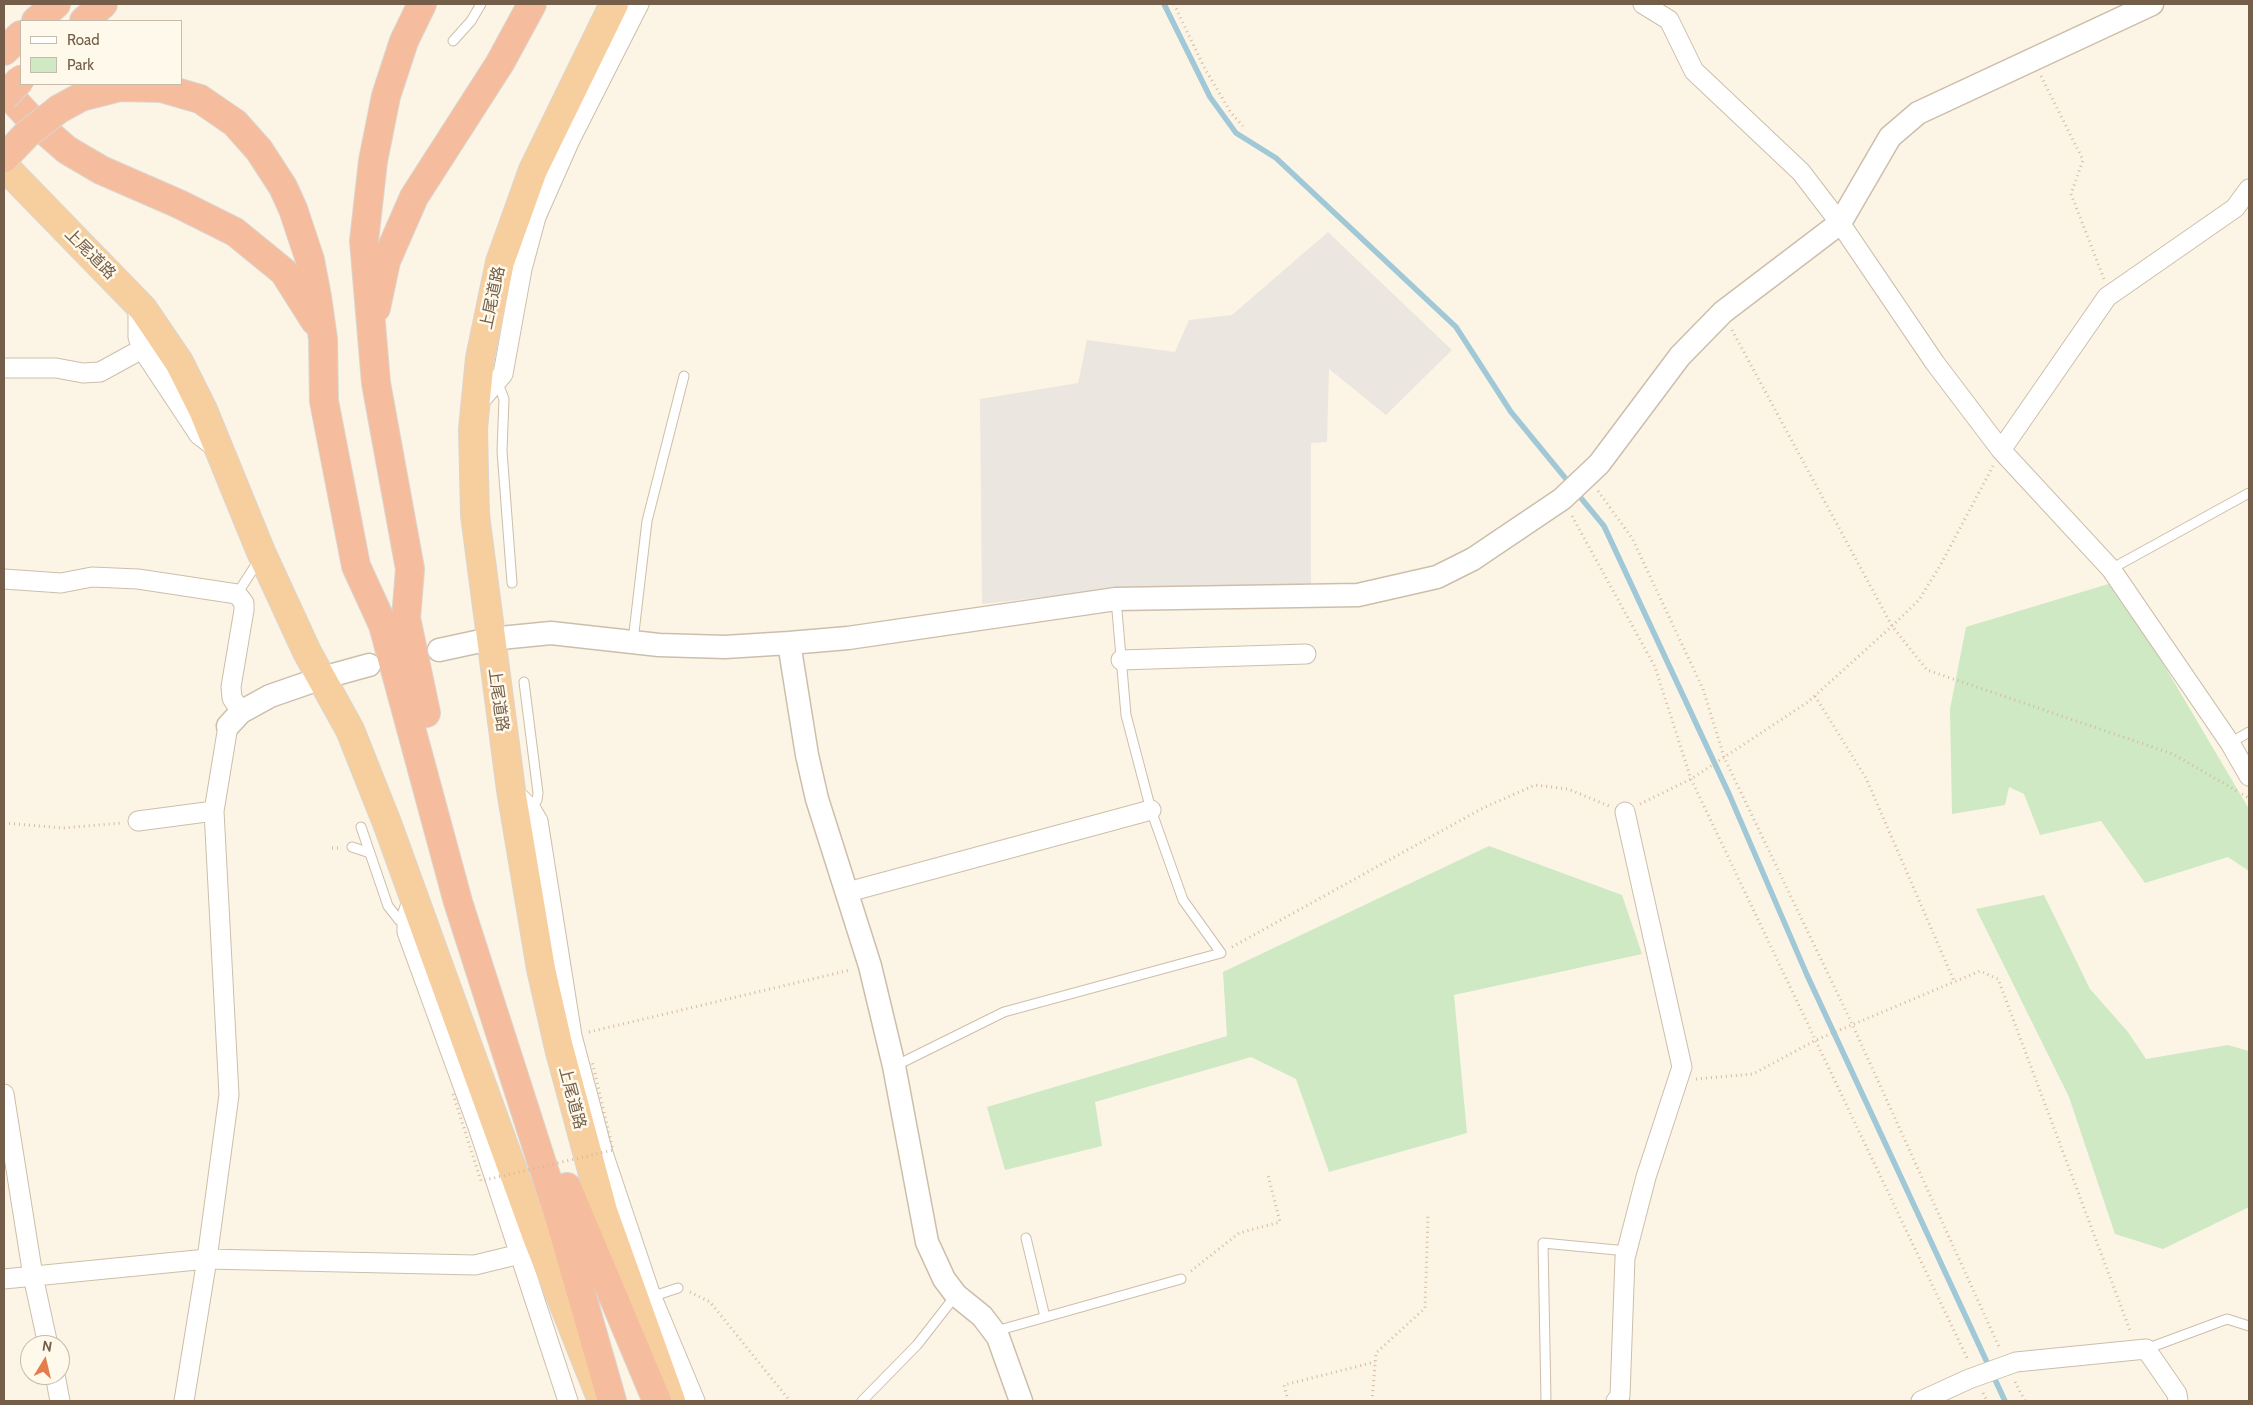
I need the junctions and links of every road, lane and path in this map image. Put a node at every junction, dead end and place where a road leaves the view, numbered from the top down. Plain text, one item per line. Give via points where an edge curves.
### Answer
1 (56, 4) edge
2 (103, 4) edge
3 (422, 4) edge
4 (481, 4) edge
5 (532, 4) edge
6 (614, 4) edge
7 (639, 4) edge
8 (1174, 4) edge
9 (1643, 4) edge
10 (2152, 4) edge
11 (37, 20) edge
12 (85, 20) edge
13 (453, 41) dead end
14 (2033, 60) junction
15 (20, 80) edge
16 (4, 90) edge
17 (4, 97) edge
18 (1244, 126) dead end
19 (4, 158) edge
20 (4, 166) edge
21 (2249, 189) edge
22 (1840, 223) junction
23 (2110, 295) junction
24 (138, 304) junction
25 (1723, 312) junction
26 (372, 326) junction
27 (323, 338) junction
28 (142, 349) junction
29 (4, 368) edge
30 (684, 376) dead end
31 (497, 381) junction
32 (477, 404) junction
33 (2001, 450) junction
34 (221, 452) junction
35 (1587, 475) junction
36 (2249, 493) edge
37 (1562, 499) junction
38 (263, 555) junction
39 (2111, 569) junction
40 (4, 579) edge
41 (512, 583) dead end
42 (237, 594) junction
43 (1116, 598) junction
44 (1892, 626) junction
45 (490, 638) junction
46 (633, 641) junction
47 (789, 643) junction
48 (438, 650) dead end
49 (1306, 654) dead end
50 (1121, 660) junction
51 (369, 665) dead end
52 (322, 678) junction
53 (524, 682) dead end
54 (1815, 696) junction
55 (235, 719) junction
56 (2249, 732) edge
57 (2230, 743) junction
58 (1724, 757) junction
59 (2249, 776) edge
60 (1691, 779) junction
61 (511, 790) junction
62 (2249, 798) edge
63 (531, 809) junction
64 (1151, 810) junction
65 (214, 811) junction
66 (1625, 812) junction
67 (138, 821) joint
68 (4, 823) edge
69 (361, 827) dead end
70 (352, 847) dead end
71 (370, 853) junction
72 (848, 892) junction
73 (410, 910) junction
74 (1221, 953) junction
75 (870, 966) junction
76 (1954, 981) junction
77 (1853, 1026) junction
78 (572, 1036) junction
79 (1816, 1040) junction
80 (592, 1061) dead end
81 (894, 1066) junction
82 (1678, 1081) junction
83 (4, 1094) edge
84 (453, 1094) dead end
85 (1268, 1175) dead end
86 (1428, 1216) dead end
87 (1026, 1238) dead end
88 (1627, 1251) junction
89 (520, 1254) junction
90 (207, 1259) junction
91 (33, 1276) junction
92 (4, 1279) edge
93 (1181, 1279) joint
94 (678, 1288) joint
95 (956, 1296) junction
96 (651, 1297) junction
97 (1045, 1317) junction
98 (2249, 1326) edge
99 (993, 1331) junction
100 (46, 1335) edge
101 (2142, 1349) junction
102 (1375, 1362) junction
103 (2007, 1365) junction
104 (1976, 1376) junction
105 (57, 1385) edge
106 (60, 1401) edge
107 (184, 1401) edge
108 (568, 1401) edge
109 (603, 1401) edge
110 (612, 1401) edge
111 (657, 1401) edge
112 (671, 1401) edge
113 (695, 1401) edge
114 (790, 1401) edge
115 (862, 1401) edge
116 (1021, 1401) edge
117 (1288, 1401) edge
118 (1372, 1401) edge
119 (1546, 1401) edge
120 (1616, 1401) edge
121 (1921, 1401) edge
122 (1988, 1401) edge
123 (2025, 1401) edge
124 (2178, 1401) edge

1 - 11 highway
2 - 12 highway
3 - 26 highway via 404,41 386,96 373,161 364,241
4 - 13 lane via 472,21
5 - 26 highway via 500,63 414,197 386,261
6 - 32 highway, 上尾道路 via 533,170 516,214 489,310 480,358
7 - 31 street via 570,140 536,217 522,268 503,374
8 - 18 path via 1204,67 1232,113
9 - 22 street via 1669,20 1694,71 1801,172
10 - 14 street
14 - 22 street via 1918,113 1890,137
14 - 23 path via 2083,160 2071,194
15 - 17 highway, bridge
16 - 27 highway via 35,123 67,150 100,170 227,228 273,261 294,284
19 - 27 highway, bridge via 32,130 81,97 120,87 141,86 183,92 200,99 234,124 259,150 293,209 310,260
20 - 24 highway, 上尾道路
21 - 23 street via 2234,208
22 - 25 street
22 - 33 street via 1935,363
23 - 33 street
24 - 28 street via 138,337
24 - 34 highway, 上尾道路 via 179,362
25 - 35 street via 1680,356 1599,464
25 - 44 path
26 - 111 highway via 376,383 410,569 406,618 418,684 438,763 517,1037 568,1192
27 - 110 highway via 324,401 356,566 383,625 458,902 558,1213
28 - 29 street via 100,372
28 - 34 street via 199,435
30 - 46 lane via 647,521
31 - 32 street
31 - 41 lane via 504,399 502,451
32 - 45 highway, 上尾道路 via 473,429 475,515
33 - 39 street
33 - 44 path via 1928,587
34 - 38 highway, 上尾道路
35 - 37 street
35 - 58 path via 1632,538 1703,689
36 - 39 lane
37 - 43 street via 1473,559 1437,577 1358,595
37 - 60 path via 1655,667
38 - 42 lane
38 - 52 highway, 上尾道路
39 - 57 street
40 - 42 street via 61,583 92,577 138,578
42 - 55 street via 244,603 244,610 231,687
43 - 47 street via 848,638
43 - 50 lane
44 - 54 path
44 - 62 path via 1926,670 2173,754
45 - 46 street via 551,633
45 - 48 street
45 - 61 highway, 上尾道路
46 - 47 street via 725,647
47 - 72 street via 817,799
49 - 50 street
50 - 64 lane via 1126,716
51 - 52 street
52 - 55 street via 270,696
52 - 73 highway, 上尾道路 via 350,730 387,823
53 - 63 lane via 538,793
54 - 58 path
54 - 76 path via 1866,778
55 - 65 street
56 - 57 lane
57 - 59 street
58 - 60 path
58 - 77 path
60 - 66 path
60 - 79 path
61 - 63 street
61 - 112 highway, 上尾道路 via 541,969 559,1048 603,1211
63 - 78 street via 538,821
64 - 72 street
64 - 74 lane via 1183,900
65 - 67 street
65 - 90 street via 230,1095
66 - 74 path via 1568,789 1535,785 1483,808
66 - 82 street via 1682,1067
67 - 68 path via 63,828
69 - 71 lane
70 - 71 lane
71 - 73 lane via 388,906 399,920
72 - 75 street
73 - 89 street via 407,932
73 - 109 highway, 上尾道路
74 - 81 lane via 1004,1012
75 - 78 path
75 - 81 street
76 - 77 path
76 - 101 path via 1980,971 1998,980
77 - 79 path
77 - 103 path
78 - 96 street via 603,1153
79 - 82 path via 1753,1074
79 - 104 path
80 - 84 path, bridge via 613,1150 481,1181
81 - 95 street via 927,1242 944,1279
82 - 88 street via 1646,1177
83 - 91 street
85 - 93 path via 1280,1222 1239,1233
86 - 102 path via 1425,1308 1376,1353
87 - 97 lane
88 - 119 lane via 1543,1243
88 - 120 street via 1620,1396
89 - 90 street via 476,1265
89 - 108 street
90 - 91 street
90 - 107 street
91 - 92 street
91 - 100 street
93 - 97 lane
94 - 96 lane
94 - 114 path via 710,1302
95 - 99 street via 982,1316
95 - 115 lane via 916,1346
96 - 113 street
97 - 99 lane
98 - 101 lane via 2227,1319
99 - 116 street via 1007,1359
101 - 103 street
101 - 124 street via 2177,1394
102 - 117 path via 1284,1384
102 - 118 path
103 - 104 street
103 - 123 path
104 - 121 street
104 - 122 path
105 - 106 street

